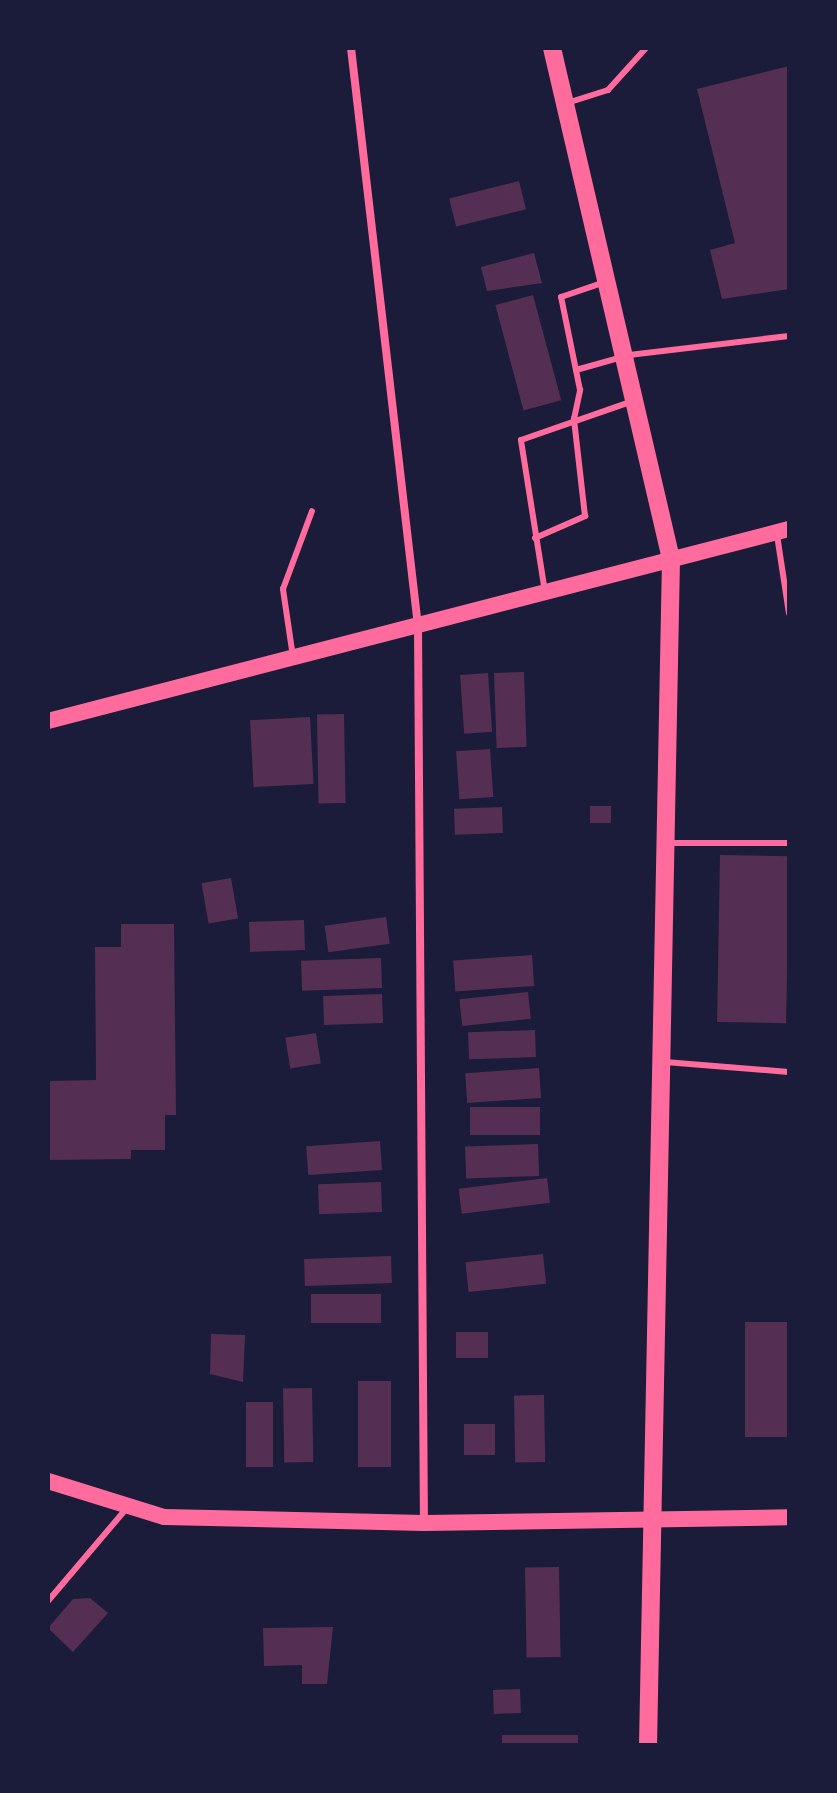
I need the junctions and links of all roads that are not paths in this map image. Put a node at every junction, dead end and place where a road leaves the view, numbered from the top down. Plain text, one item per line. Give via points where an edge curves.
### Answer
1 (351, 48) edge
2 (552, 48) edge
3 (646, 48) edge
4 (567, 103) junction
5 (610, 280) junction
6 (789, 336) edge
7 (629, 355) junction
8 (576, 370) junction
9 (639, 399) junction
10 (574, 419) junction
11 (312, 511) dead end
12 (782, 530) edge
13 (535, 538) junction
14 (671, 559) junction
15 (545, 592) junction
16 (789, 613) edge
17 (418, 626) junction
18 (293, 658) junction
19 (48, 721) edge
20 (664, 843) junction
21 (789, 843) edge
22 (661, 1062) junction
23 (789, 1072) edge
24 (48, 1481) edge
25 (127, 1508) junction
26 (789, 1517) edge
27 (649, 1518) junction
28 (424, 1523) junction
29 (48, 1601) edge
30 (648, 1745) edge

1 - 17 street
2 - 4 main road
3 - 4 lane via 608,90
4 - 5 main road
5 - 7 main road
5 - 8 lane via 561,297
6 - 7 lane
7 - 8 lane
7 - 9 main road
8 - 10 lane
9 - 10 lane
9 - 14 main road
10 - 13 lane via 585,516
10 - 13 lane via 521,440
11 - 18 lane via 283,589
12 - 14 main road
12 - 16 lane
13 - 15 lane
14 - 15 main road
14 - 20 main road
15 - 17 main road
17 - 18 main road
17 - 28 street
18 - 19 main road
20 - 21 lane
20 - 22 main road
22 - 23 lane
22 - 27 main road
24 - 25 main road
25 - 28 main road via 164,1517
25 - 29 lane
26 - 27 main road
27 - 28 main road
27 - 30 main road

